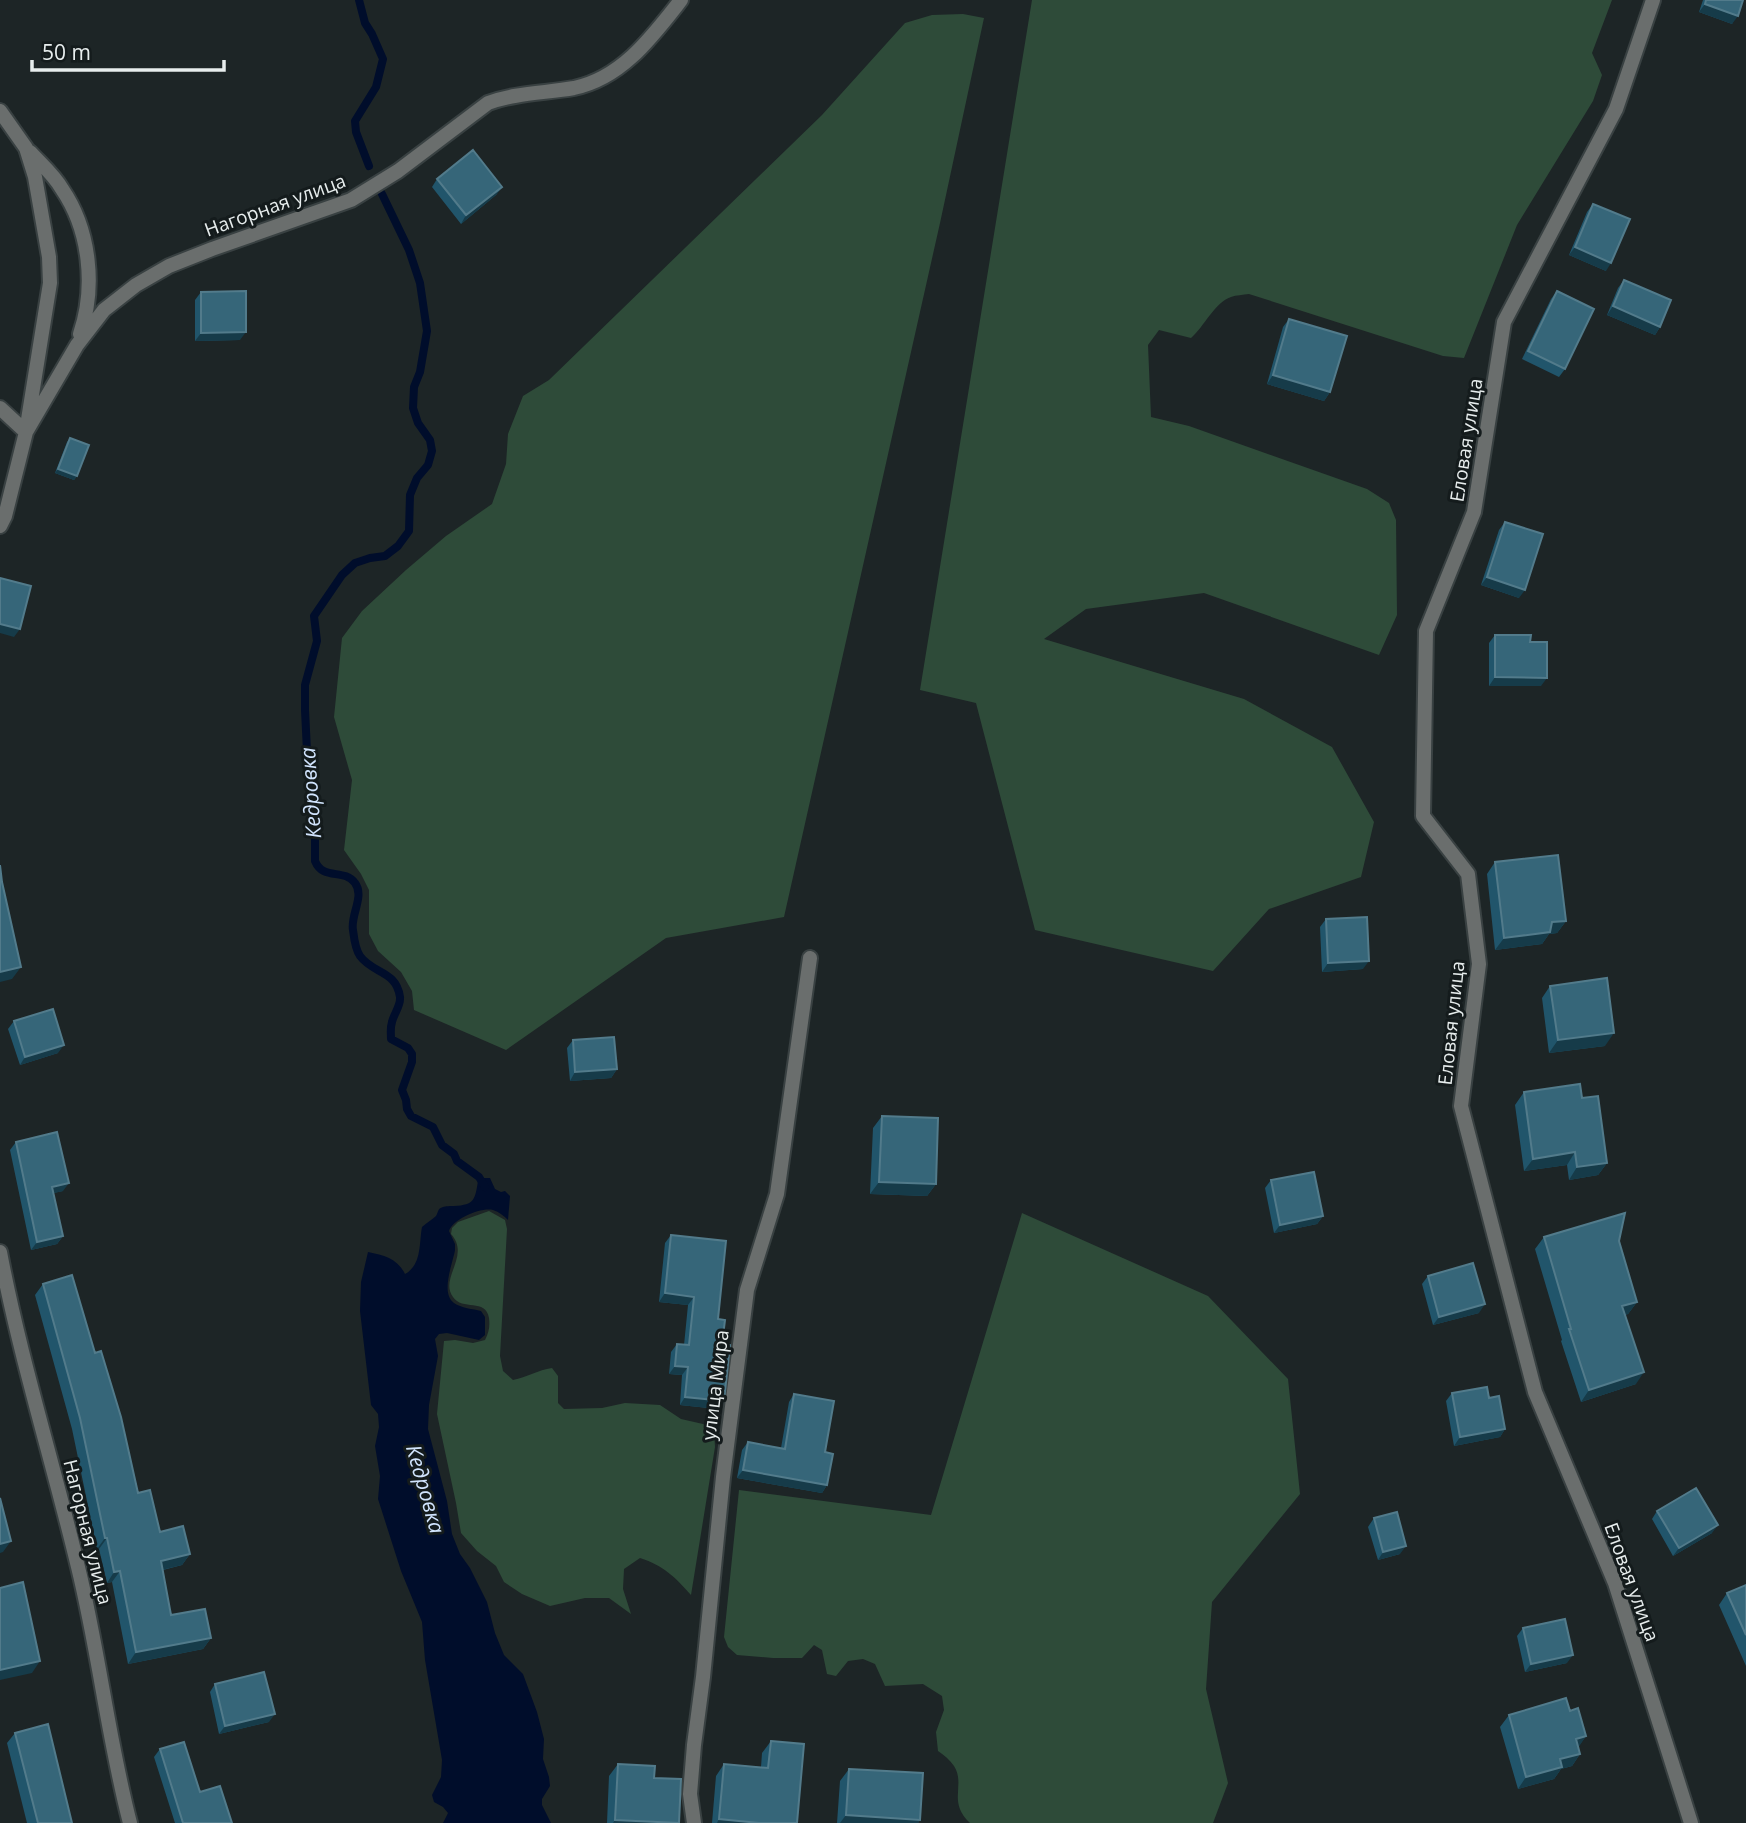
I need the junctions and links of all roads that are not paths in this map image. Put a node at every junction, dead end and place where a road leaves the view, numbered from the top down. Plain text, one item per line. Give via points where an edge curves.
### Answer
1 (681, 0) edge
2 (1653, 0) edge
3 (0, 111) edge
4 (26, 148) junction
5 (77, 345) junction
6 (0, 408) edge
7 (26, 432) junction
8 (0, 526) edge
9 (810, 958) dead end
10 (0, 1252) edge
11 (130, 1823) edge
12 (694, 1823) edge
13 (1691, 1823) edge

1 - 5 street, Нагорная улица via 650,39 600,80 488,103 351,200 169,266 136,285 104,310
2 - 13 street, Еловая улица via 1616,109 1504,322 1474,512 1426,631 1423,816 1468,874 1479,964 1461,1106 1535,1392 1615,1583
3 - 4 street, Нагорная улица
4 - 5 street via 62,187 83,231 89,283 86,317
4 - 7 street, Нагорная улица via 41,205 50,283
5 - 7 street, Нагорная улица
6 - 7 street
7 - 8 street, Нагорная улица
9 - 12 street, улица Мира via 778,1194 747,1290 694,1745
10 - 11 street, Нагорная улица via 78,1565

